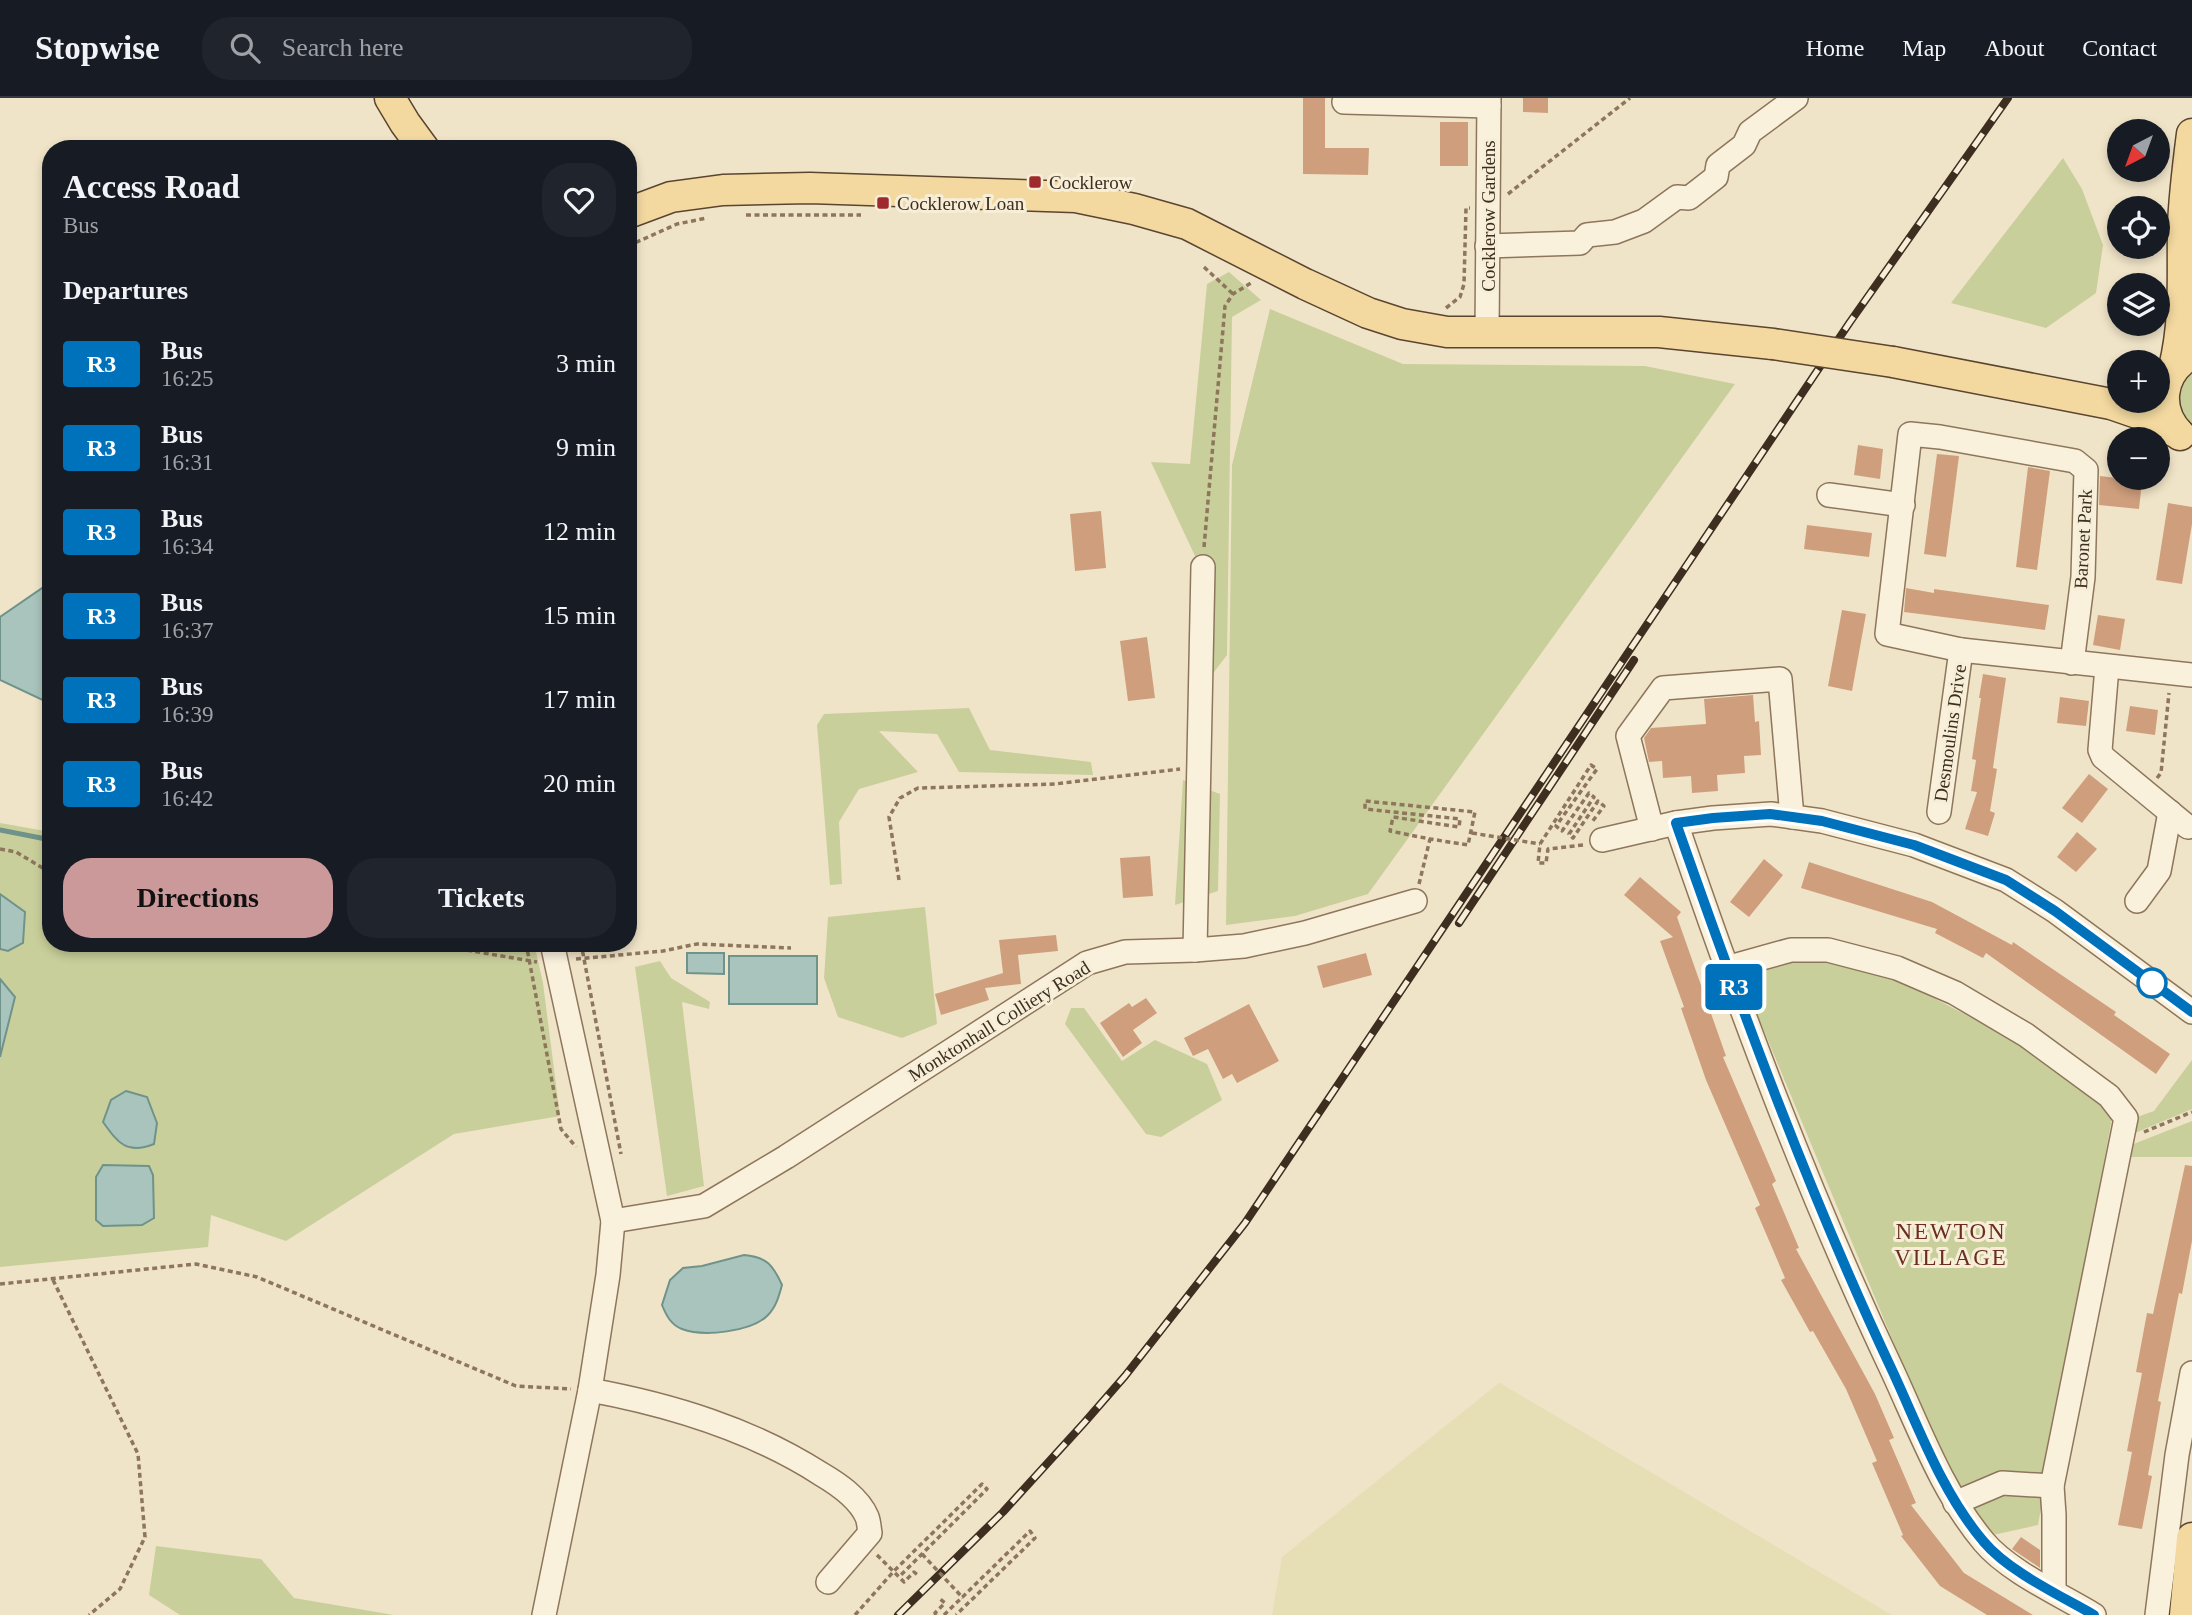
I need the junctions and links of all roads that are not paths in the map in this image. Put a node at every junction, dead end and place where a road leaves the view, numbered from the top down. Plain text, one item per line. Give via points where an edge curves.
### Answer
1 (390, 98) edge
2 (1796, 98) edge
3 (1385, 100) edge
4 (1344, 102) dead end
5 (1489, 102) edge
6 (2192, 134) edge
7 (417, 140) edge
8 (637, 210) edge
9 (1487, 246) junction
10 (2188, 292) edge
11 (1488, 334) junction
12 (2172, 373) edge
13 (2107, 400) edge
14 (2139, 413) edge
15 (2188, 440) edge
16 (1829, 495) dead end
17 (1903, 505) junction
18 (1203, 567) road end
19 (1961, 650) junction
20 (2072, 663) junction
21 (2107, 667) junction
22 (2182, 674) edge
23 (1939, 812) dead end
24 (1792, 817) junction
25 (1676, 823) junction
26 (1652, 829) junction
27 (1590, 837) road end
28 (1415, 901) road end
29 (2137, 901) dead end
30 (1195, 950) junction
31 (554, 952) edge
32 (1726, 968) junction
33 (2192, 1012) edge
34 (613, 1221) junction
35 (2192, 1373) edge
36 (590, 1390) junction
37 (2052, 1486) junction
38 (1955, 1503) junction
39 (2192, 1538) edge
40 (828, 1582) dead end
41 (2054, 1591) junction
42 (544, 1615) edge
43 (2094, 1615) edge
44 (2157, 1615) edge
45 (2185, 1615) edge

1 - 7 main road
2 - 9 street via 1750,132 1744,145 1718,165 1716,177 1689,198 1677,197 1644,221 1615,232 1587,235 1580,243
3 - 4 street
3 - 5 street
5 - 9 street, Cocklerow Gardens via 1497,201
6 - 10 main road via 2183,228
8 - 11 main road via 671,197 723,190 810,188 1076,197 1187,224 1368,313 1447,332
9 - 11 street, Cocklerow Gardens
10 - 12 main road
11 - 13 main road, bridge via 1659,332 1773,344
12 - 15 main road via 2163,397 2164,410
14 - 15 main road
16 - 17 street
17 - 19 street via 1887,634
17 - 20 street, Baronet Park via 1910,434 2076,461 2086,470 2083,577
18 - 30 street
19 - 20 street, Desmoulins Drive
19 - 23 street, Desmoulins Drive
20 - 21 street
21 - 22 street
21 - 29 street via 2103,757 2179,820 2160,871
24 - 25 street via 1759,815
24 - 26 street via 1780,679 1663,688 1628,736
24 - 33 street via 1914,845 2006,880
25 - 26 street
25 - 32 street
26 - 27 street
28 - 30 street, Monktonhall Colliery Road via 1305,933 1244,946
30 - 34 street, Monktonhall Colliery Road via 1125,952 1087,962 704,1206
31 - 34 street
32 - 37 street via 1791,950 1828,950 1897,968 1955,993 2026,1035 2109,1096 2126,1118
32 - 38 street via 1870,1325
34 - 36 street
35 - 44 street via 2176,1455
36 - 40 street via 637,1398 719,1424 797,1459 836,1483 868,1518 870,1533
36 - 42 street
37 - 38 street via 2002,1483
37 - 41 street
38 - 41 street via 1985,1544
39 - 45 main road
41 - 43 street

